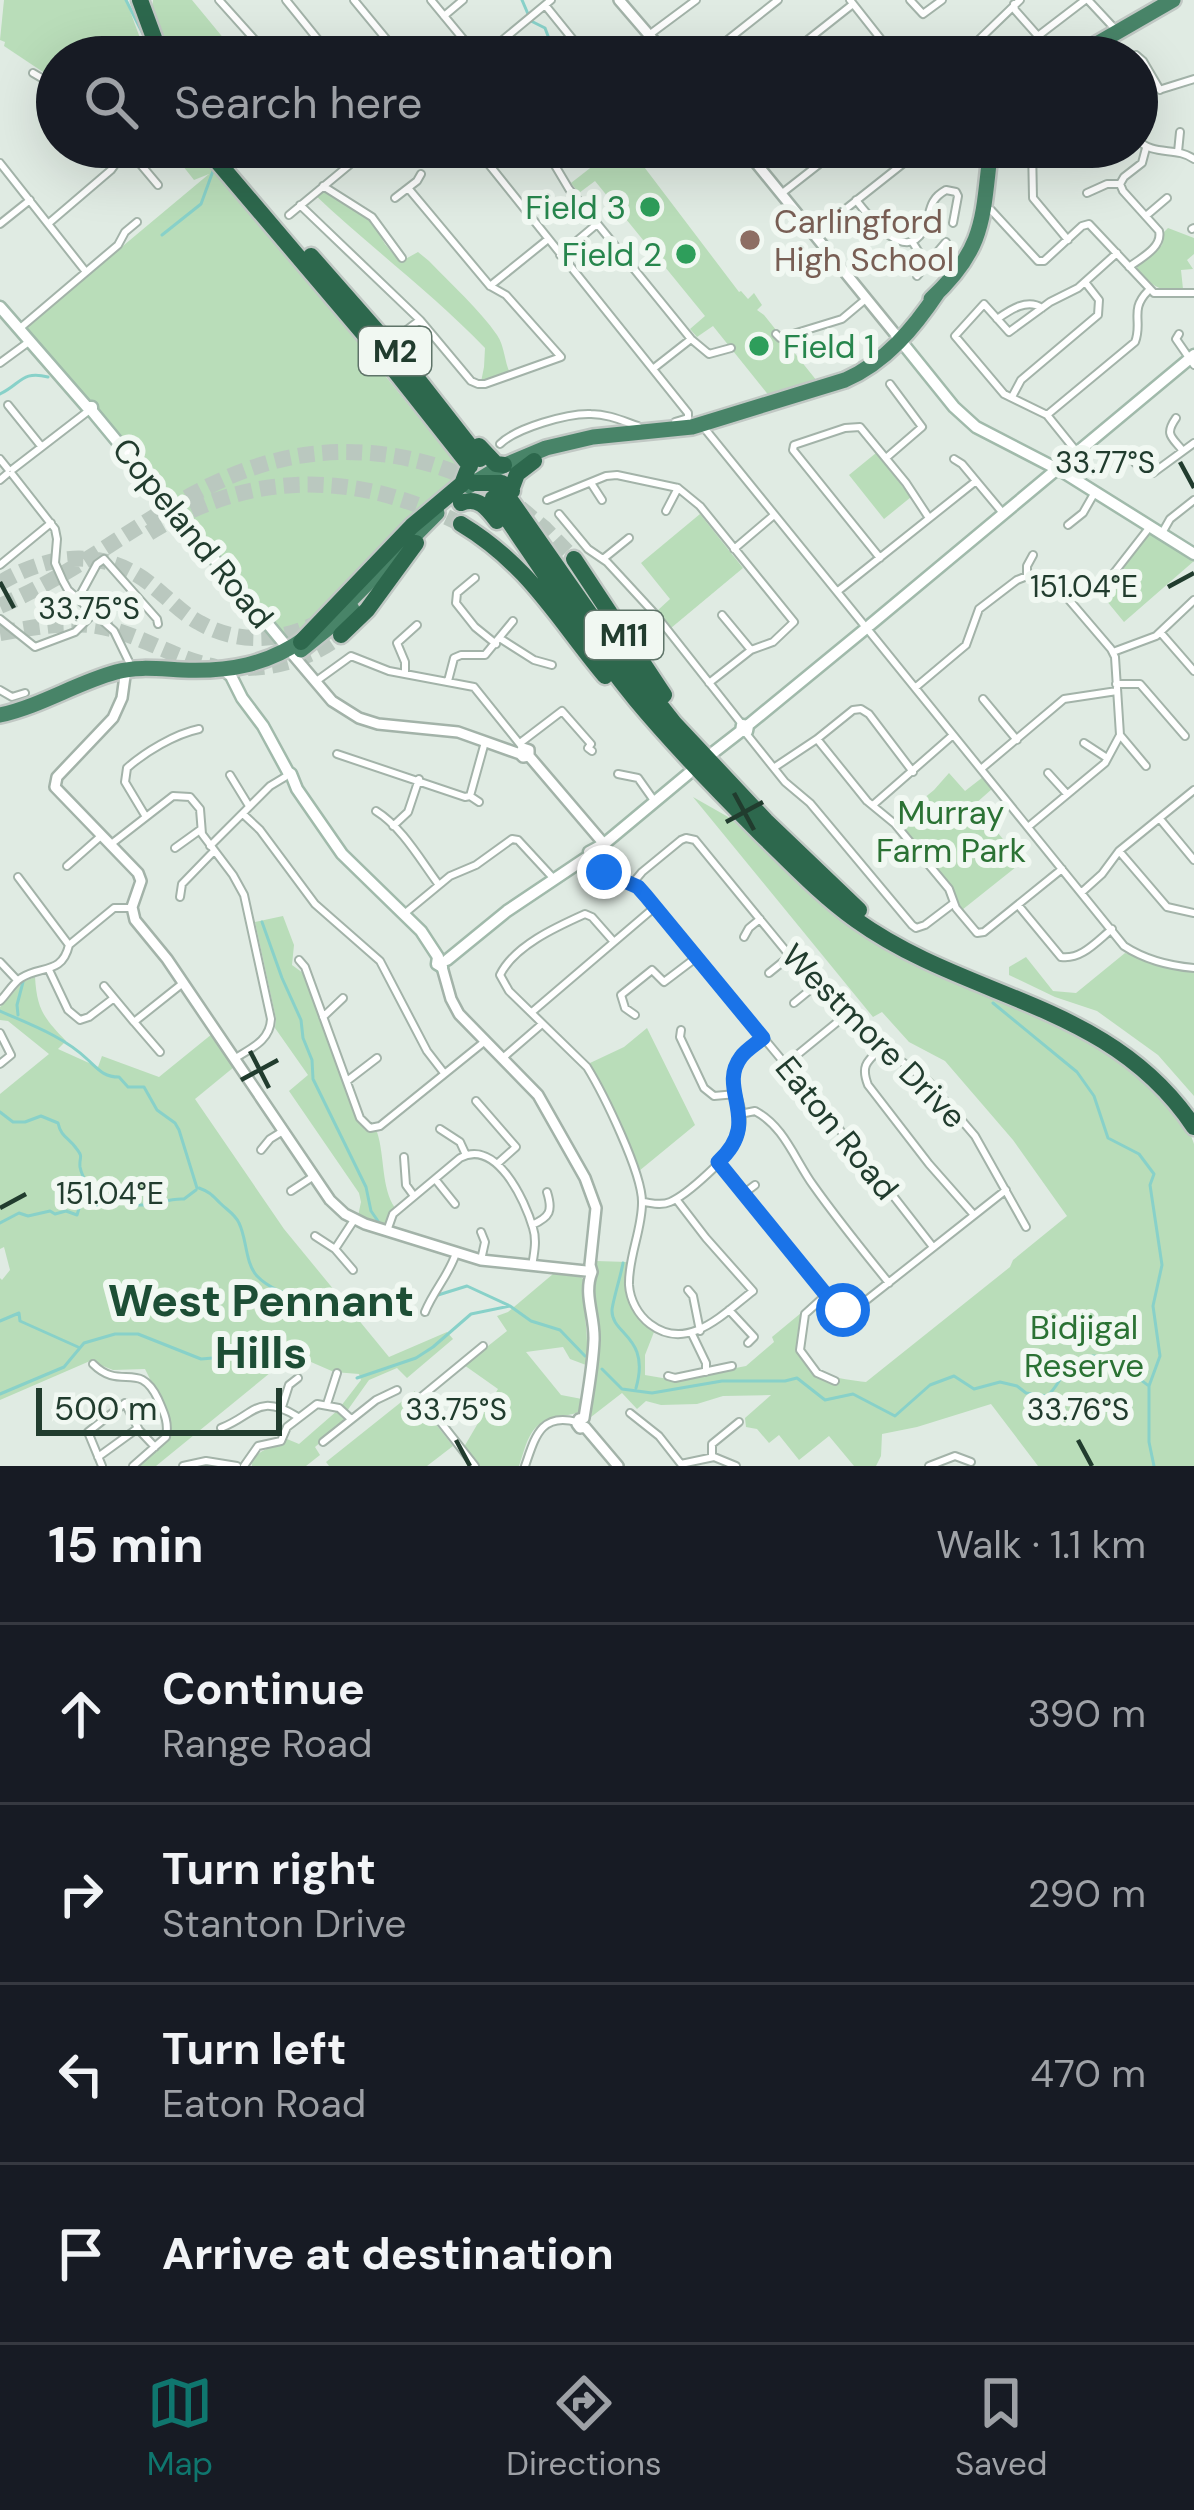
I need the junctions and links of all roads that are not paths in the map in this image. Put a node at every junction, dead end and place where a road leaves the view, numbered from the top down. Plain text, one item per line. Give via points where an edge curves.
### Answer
1 (135, 0) edge
2 (219, 0) edge
3 (286, 0) edge
4 (354, 0) edge
5 (431, 0) edge
6 (463, 0) edge
7 (620, 0) edge
8 (778, 0) edge
9 (910, 0) edge
10 (942, 0) edge
11 (1086, 0) edge
12 (1173, 0) edge
13 (690, 2) edge
14 (851, 2) edge
15 (548, 3) edge
16 (1015, 4) edge
17 (444, 16) junction
18 (142, 22) junction
19 (1117, 32) junction
20 (650, 35) joint
21 (146, 36) edge
22 (150, 36) edge
23 (251, 36) edge
24 (315, 36) edge
25 (382, 36) edge
26 (462, 36) edge
27 (507, 36) edge
28 (572, 36) edge
29 (733, 36) edge
30 (811, 36) edge
31 (878, 36) edge
32 (982, 36) edge
33 (1110, 36) edge
34 (33, 73) dead end
35 (36, 75) edge
36 (1194, 79) edge
37 (1158, 89) edge
38 (1180, 132) dead end
39 (1158, 150) edge
40 (1178, 152) junction
41 (1194, 159) edge
42 (0, 163) edge
43 (112, 168) edge
44 (144, 168) edge
45 (227, 168) edge
46 (345, 168) edge
47 (491, 168) edge
48 (557, 168) edge
49 (763, 168) edge
50 (814, 168) edge
51 (897, 168) edge
52 (988, 168) edge
53 (1032, 168) edge
54 (1136, 168) edge
55 (421, 174) dead end
56 (158, 184) dead end
57 (1120, 184) junction
58 (323, 186) junction
59 (408, 188) junction
60 (781, 194) junction
61 (1088, 194) dead end
62 (1167, 198) dead end
63 (395, 199) dead end
64 (30, 200) junction
65 (856, 200) junction
66 (300, 205) junction
67 (983, 208) junction
68 (380, 210) dead end
69 (289, 215) dead end
70 (1146, 216) junction
71 (372, 217) junction
72 (137, 222) dead end
73 (50, 223) junction
74 (953, 223) dead end
75 (0, 224) edge
76 (597, 224) junction
77 (814, 234) junction
78 (547, 240) junction
79 (1068, 240) junction
80 (912, 241) junction
81 (946, 242) dead end
82 (298, 252) junction
83 (1117, 253) junction
84 (560, 254) junction
85 (402, 258) dead end
86 (927, 265) junction
87 (1129, 267) junction
88 (86, 272) junction
89 (917, 276) dead end
90 (1085, 282) junction
91 (490, 286) junction
92 (1149, 290) junction
93 (1194, 293) edge
94 (871, 302) junction
95 (0, 308) edge
96 (1042, 308) junction
97 (997, 319) junction
98 (420, 320) junction
99 (19, 329) junction
100 (404, 332) dead end
101 (776, 334) dead end
102 (1179, 334) dead end
103 (691, 339) junction
104 (30, 341) junction
105 (897, 345) junction
106 (731, 348) dead end
107 (1192, 360) edge
108 (0, 363) edge
109 (654, 368) junction
110 (890, 384) dead end
111 (1011, 398) junction
112 (8, 405) dead end
113 (89, 410) junction
114 (1047, 415) junction
115 (1177, 418) dead end
116 (696, 424) junction
117 (1194, 443) edge
118 (41, 446) junction
119 (1076, 451) junction
120 (1183, 452) junction
121 (886, 458) junction
122 (0, 459) edge
123 (954, 459) dead end
124 (535, 461) joint
125 (1135, 463) dead end
126 (1057, 468) junction
127 (8, 473) edge
128 (485, 477) junction
129 (976, 481) junction
130 (591, 483) junction
131 (678, 488) junction
132 (1095, 492) junction
133 (547, 500) dead end
134 (602, 500) dead end
135 (1194, 500) edge
136 (666, 511) dead end
137 (430, 512) junction
138 (559, 514) dead end
139 (775, 515) junction
140 (1005, 515) junction
141 (929, 518) junction
142 (51, 523) junction
143 (461, 524) tunnel mouth
144 (1068, 526) dead end
145 (502, 528) junction
146 (1156, 530) junction
147 (629, 538) dead end
148 (416, 543) junction
149 (734, 549) junction
150 (1033, 554) dead end
151 (1194, 554) edge
152 (880, 558) junction
153 (574, 559) tunnel mouth
154 (603, 559) junction
155 (0, 565) edge
156 (1027, 576) junction
157 (475, 578) dead end
158 (363, 583) dead end
159 (1100, 583) dead end
160 (838, 592) junction
161 (78, 598) junction
162 (1194, 600) edge
163 (94, 613) junction
164 (722, 615) dead end
165 (0, 619) edge
166 (513, 621) dead end
167 (158, 624) dead end
168 (417, 625) dead end
169 (867, 628) junction
170 (1160, 632) junction
171 (341, 634) tunnel mouth
172 (498, 641) junction
173 (294, 649) junction
174 (751, 650) junction
175 (1113, 652) junction
176 (534, 660) junction
177 (552, 665) dead end
178 (129, 669) junction
179 (528, 670) dead end
180 (1194, 671) edge
181 (228, 674) junction
182 (405, 674) junction
183 (448, 681) junction
184 (315, 682) junction
185 (709, 683) junction
186 (916, 687) junction
187 (1116, 688) junction
188 (0, 690) edge
189 (25, 693) dead end
190 (983, 699) dead end
191 (634, 712) junction
192 (0, 718) edge
193 (744, 728) junction
194 (200, 729) dead end
195 (953, 735) junction
196 (1120, 735) junction
197 (1184, 736) dead end
198 (817, 739) junction
199 (1017, 740) junction
200 (485, 742) junction
201 (1084, 743) dead end
202 (590, 744) dead end
203 (523, 750) junction
204 (709, 751) junction
205 (337, 754) dead end
206 (1107, 758) junction
207 (1146, 766) dead end
208 (774, 768) junction
209 (981, 769) junction
210 (913, 772) junction
211 (1048, 773) dead end
212 (618, 774) dead end
213 (688, 774) dead end
214 (230, 775) dead end
215 (288, 776) junction
216 (418, 779) junction
217 (1194, 790) edge
218 (1066, 794) junction
219 (470, 796) junction
220 (479, 802) dead end
221 (655, 802) junction
222 (873, 805) junction
223 (249, 806) junction
224 (376, 812) dead end
225 (243, 814) junction
226 (146, 817) junction
227 (1160, 819) junction
228 (393, 826) junction
229 (1028, 826) junction
230 (200, 830) junction
231 (101, 836) junction
232 (110, 845) junction
233 (175, 848) dead end
234 (212, 849) junction
235 (1119, 851) junction
236 (594, 853) junction
237 (1194, 860) edge
238 (67, 866) dead end
239 (1062, 869) junction
240 (804, 876) junction
241 (18, 878) dead end
242 (554, 879) junction
243 (632, 884) junction
244 (439, 885) junction
245 (1082, 892) junction
246 (180, 897) dead end
247 (850, 902) junction
248 (954, 903) junction
249 (1018, 904) junction
250 (656, 907) junction
251 (132, 908) junction
252 (1194, 913) edge
253 (404, 914) junction
254 (760, 919) junction
255 (1112, 929) junction
256 (744, 937) dead end
257 (614, 942) junction
258 (69, 945) junction
259 (790, 956) junction
260 (697, 958) junction
261 (299, 960) dead end
262 (0, 962) edge
263 (442, 962) junction
264 (946, 964) junction
265 (1194, 968) edge
266 (49, 970) junction
267 (769, 973) dead end
268 (17, 980) junction
269 (183, 983) junction
270 (816, 985) junction
271 (104, 986) dead end
272 (114, 998) junction
273 (344, 998) dead end
274 (0, 1001) edge
275 (794, 1003) dead end
276 (532, 1012) junction
277 (845, 1015) junction
278 (635, 1016) dead end
279 (323, 1017) junction
280 (134, 1022) junction
281 (543, 1024) junction
282 (681, 1030) dead end
283 (0, 1034) edge
284 (763, 1038) junction
285 (484, 1042) junction
286 (880, 1050) junction
287 (160, 1052) dead end
288 (376, 1058) dead end
289 (234, 1059) junction
290 (0, 1064) edge
291 (785, 1064) junction
292 (509, 1068) junction
293 (444, 1073) junction
294 (1157, 1075) junction
295 (347, 1082) junction
296 (736, 1094) junction
297 (476, 1101) dead end
298 (1194, 1111) edge
299 (740, 1114) junction
300 (1194, 1127) edge
301 (440, 1129) dead end
302 (283, 1131) junction
303 (261, 1150) dead end
304 (466, 1155) junction
305 (404, 1157) dead end
306 (718, 1162) junction
307 (497, 1164) junction
308 (314, 1176) junction
309 (435, 1179) junction
310 (755, 1185) dead end
311 (1006, 1190) junction
312 (291, 1191) dead end
313 (547, 1192) dead end
314 (743, 1193) junction
315 (414, 1196) junction
316 (676, 1199) junction
317 (643, 1202) junction
318 (455, 1204) dead end
319 (974, 1215) junction
320 (354, 1220) junction
321 (532, 1226) junction
322 (1027, 1227) dead end
323 (387, 1231) junction
324 (481, 1232) dead end
325 (315, 1236) dead end
326 (933, 1247) junction
327 (335, 1249) junction
328 (456, 1253) junction
329 (481, 1260) junction
330 (532, 1266) junction
331 (353, 1270) dead end
332 (588, 1272) junction
333 (889, 1283) junction
334 (688, 1290) dead end
335 (826, 1295) junction
336 (729, 1310) junction
337 (425, 1312) dead end
338 (696, 1332) junction
339 (754, 1339) dead end
340 (483, 1346) dead end
341 (93, 1364) dead end
342 (732, 1366) dead end
343 (706, 1372) junction
344 (337, 1373) dead end
345 (668, 1376) dead end
346 (298, 1378) dead end
347 (835, 1381) dead end
348 (397, 1390) dead end
349 (327, 1404) junction
350 (282, 1407) junction
351 (630, 1413) dead end
352 (298, 1417) junction
353 (351, 1419) junction
354 (582, 1422) junction
355 (739, 1422) dead end
356 (138, 1428) junction
357 (225, 1430) dead end
358 (323, 1442) dead end
359 (155, 1447) junction
360 (98, 1457) junction
361 (712, 1457) junction
362 (970, 1462) dead end
363 (188, 1465) edge
364 (102, 1466) edge
365 (133, 1466) edge
366 (241, 1466) edge
367 (476, 1466) edge
368 (525, 1466) edge
369 (618, 1466) edge
370 (736, 1466) edge
371 (929, 1466) edge

1 - 18 highway
2 - 23 street
3 - 24 street
4 - 25 street
5 - 17 street
6 - 17 street
7 - 20 street
8 - 29 street
9 - 10 street via 923,14
11 - 16 street via 1037,36
11 - 19 street
12 - 19 highway
13 - 20 street
14 - 30 street
14 - 31 street
15 - 27 street
15 - 28 street
16 - 32 street
17 - 26 street
18 - 21 highway
18 - 22 highway
19 - 33 highway
34 - 35 street
36 - 37 street
38 - 40 street
39 - 40 street
40 - 41 street
42 - 64 street
43 - 73 street
44 - 56 street
45 - 82 highway, M2
46 - 58 street
47 - 78 street
48 - 76 street
49 - 60 street
50 - 60 street
51 - 65 street
52 - 67 highway
53 - 79 street via 1033,198
54 - 57 street
55 - 59 street
57 - 61 street
57 - 70 street
58 - 66 street
58 - 71 street
59 - 63 street
59 - 91 street
60 - 77 street
62 - 70 street
64 - 73 street
64 - 75 street
65 - 77 street
65 - 80 street via 885,235
66 - 69 street
66 - 98 street
67 - 79 street via 1038,261
67 - 105 highway via 974,249
68 - 71 street
70 - 87 street via 1160,240
71 - 85 street
72 - 88 street
73 - 88 street
74 - 80 street via 958,195 946,190 932,200
76 - 84 street
76 - 103 street
77 - 94 street
78 - 84 street
78 - 91 street
79 - 83 street via 1090,225
80 - 86 street
81 - 86 street
82 - 128 highway, M2
82 - 128 highway
82 - 128 highway, M2 via 397,344
83 - 87 street
83 - 90 street
84 - 109 street
86 - 89 street
87 - 92 street
88 - 99 street
90 - 96 street
90 - 111 street via 1099,300 1098,315 1023,378
91 - 98 street via 561,357 478,384
92 - 93 street
92 - 114 street via 1137,305 1135,343
94 - 101 street via 842,319
94 - 105 street
95 - 99 main road, Copeland Road
96 - 97 street via 1028,303
96 - 97 street via 1009,332
97 - 111 street via 984,304 955,337
98 - 100 street
99 - 104 main road, Copeland Road
102 - 107 street
103 - 106 street via 710,355
103 - 109 street
104 - 108 street
104 - 113 main road, Copeland Road
105 - 116 highway via 862,373
105 - 126 main road via 968,420
107 - 119 main road
109 - 116 street
110 - 121 street via 922,427
111 - 114 street
112 - 118 street
113 - 118 street
113 - 173 main road, Copeland Road
114 - 119 street
115 - 120 street via 1169,433
116 - 124 highway via 686,435
116 - 128 highway via 576,440
116 - 128 street via 640,426 574,415 513,434
116 - 139 street
117 - 120 street
118 - 127 street
119 - 126 main road
120 - 125 street via 1153,473
121 - 141 street
121 - 152 street via 857,426 792,447
122 - 127 street
123 - 129 street
124 - 128 highway via 518,474
126 - 132 main road
126 - 140 main road
127 - 142 street
128 - 137 highway
128 - 145 highway, M2
128 - 145 highway via 471,500
128 - 148 highway
128 - 173 highway
128 - 204 highway, M2
128 - 240 highway, M2 via 635,698
128 - 247 highway, M2 via 664,711
129 - 140 street
129 - 141 street
130 - 131 street via 624,475
130 - 133 street
130 - 134 street
131 - 136 street
131 - 149 street
132 - 144 street
132 - 146 main road
135 - 146 street
137 - 158 highway
137 - 173 highway
138 - 154 street
139 - 149 street
139 - 160 street
140 - 169 main road
141 - 152 street
142 - 155 street
142 - 161 street via 55,563
143 - 191 highway, M11 via 528,577
145 - 191 highway, M2
146 - 151 main road
146 - 159 street
147 - 154 street
148 - 171 highway
148 - 173 highway via 343,618
149 - 174 street via 794,622
150 - 156 street
152 - 160 street
153 - 204 highway, M11
154 - 185 street
156 - 175 street via 1058,587
156 - 186 street via 979,609 966,645
157 - 172 street via 456,603
160 - 169 street
161 - 163 street
161 - 167 street via 104,559
162 - 170 street
163 - 165 street via 75,632 35,647
163 - 178 street via 117,636
164 - 174 street
166 - 172 street
168 - 182 street via 397,643
169 - 186 street
169 - 193 main road
170 - 175 street
170 - 180 street
172 - 176 street
172 - 183 street via 484,656 456,657
173 - 181 highway via 266,669
173 - 184 street
174 - 185 street
175 - 187 street
176 - 177 street
176 - 179 street
178 - 181 highway
178 - 192 highway
178 - 231 street via 113,718 54,784
181 - 215 main road
182 - 183 street, Eaton Road
182 - 184 street, Eaton Road via 351,656
183 - 203 street, Eaton Road via 474,687
184 - 200 street via 359,718
185 - 193 street
186 - 195 street
187 - 196 street
187 - 197 street via 1140,684
187 - 199 street via 1064,699
188 - 189 street
190 - 199 street
191 - 240 highway, M2
193 - 204 main road
193 - 208 street
194 - 226 street via 127,768 125,782
195 - 209 street
195 - 210 street
196 - 206 street
196 - 207 street
198 - 208 street
198 - 210 street via 864,709
198 - 222 street
199 - 209 street
200 - 203 street
200 - 219 street
201 - 206 street
202 - 203 street via 564,711
203 - 236 street, Eaton Road
204 - 247 highway, M2
205 - 216 street
206 - 218 street
208 - 248 street via 912,925 925,925
209 - 229 street
210 - 222 street
211 - 218 street
212 - 221 street via 638,778
213 - 221 main road
214 - 223 street
215 - 223 street
215 - 253 main road via 342,854
216 - 219 street
216 - 228 street via 409,812
217 - 227 street
218 - 229 street
219 - 220 street
221 - 236 main road
222 - 248 street
223 - 225 street
224 - 228 street
225 - 234 street
225 - 293 street via 315,904 380,961
226 - 230 street via 183,795 199,806
226 - 232 street
227 - 235 street
227 - 237 street
228 - 244 street
229 - 239 street
230 - 233 street
230 - 234 street
231 - 232 street
231 - 238 street
232 - 251 street via 140,877
234 - 246 street
234 - 289 street via 244,895 271,1019 263,1040
235 - 245 street
235 - 252 street via 1167,907
236 - 242 main road
236 - 243 street, Eaton Road via 609,875
239 - 245 street
239 - 249 street
240 - 264 highway, M2 via 875,934
241 - 258 street
242 - 244 street via 515,839
242 - 263 main road
243 - 250 street, Eaton Road
243 - 254 street, Westmore Drive via 685,834
244 - 253 street
245 - 255 street
247 - 264 highway, M2
248 - 249 street via 980,933
249 - 255 street via 1061,957 1079,956
250 - 257 street
250 - 260 street, Eaton Road
251 - 258 street via 115,908
251 - 269 street
253 - 263 main road
254 - 256 street
254 - 259 street, Westmore Drive
255 - 265 street via 1135,953
257 - 276 street
257 - 276 street via 585,914 518,953 500,975
258 - 266 street
259 - 267 street
259 - 270 street, Westmore Drive
260 - 278 street via 664,982 652,970 621,994
260 - 284 street, Eaton Road
261 - 279 street
262 - 268 street
263 - 285 street via 455,1008
264 - 294 highway, M2 via 1067,1009
266 - 268 street
266 - 272 street via 80,1020
268 - 274 street
269 - 280 street
269 - 289 street
270 - 275 street
270 - 277 street, Westmore Drive
271 - 272 street
272 - 280 street
273 - 279 street
276 - 281 street
277 - 286 street, Westmore Drive
277 - 291 street
279 - 295 street
280 - 287 street
281 - 292 street via 505,1056
281 - 317 street via 594,1078
282 - 296 street via 704,1088
283 - 290 street via 11,1055
284 - 291 street, Eaton Road
284 - 296 street via 734,1070
285 - 292 street
285 - 293 street
286 - 311 street, Westmore Drive via 929,1082 975,1136
286 - 319 street via 866,1062 868,1085
288 - 295 street
289 - 302 street
291 - 326 street, Eaton Road
292 - 332 street via 542,1101 592,1193
293 - 295 street via 373,1129 363,1124
294 - 298 highway, M2
294 - 300 highway, M2
296 - 299 street
297 - 307 street via 516,1147
299 - 306 street via 737,1138
299 - 333 street via 766,1117
301 - 304 street
302 - 303 street
302 - 308 street
304 - 307 street via 482,1153
304 - 309 street
305 - 315 street
306 - 314 street
306 - 316 street
307 - 321 street
308 - 312 street
308 - 320 street
309 - 315 street
309 - 318 street
310 - 314 street
311 - 319 street
311 - 322 street, Westmore Drive
313 - 321 street via 548,1218
314 - 335 street
315 - 323 street
316 - 317 street
316 - 336 street via 753,1291
317 - 338 street via 633,1302 654,1328
319 - 326 street
320 - 323 street
320 - 327 street
321 - 330 street
323 - 328 street
324 - 329 street
325 - 327 street
326 - 333 street
327 - 331 street
328 - 329 street
328 - 337 street
329 - 330 street
330 - 332 street
332 - 354 street via 594,1338
333 - 335 street via 846,1310
334 - 338 street
335 - 347 street via 807,1310 800,1342 806,1361
336 - 338 street
336 - 339 street
338 - 343 street
340 - 367 street via 421,1397
341 - 359 street via 115,1378 150,1383 169,1423
342 - 343 street
343 - 345 street
344 - 349 street
346 - 350 street
348 - 353 street
349 - 352 street
349 - 353 street
350 - 352 street
350 - 357 street via 248,1411
351 - 361 street via 681,1464
352 - 366 street via 281,1441 258,1446
353 - 358 street
354 - 368 street via 542,1427
354 - 369 street
355 - 361 street via 712,1444
356 - 359 street
356 - 360 street
356 - 360 street via 129,1405 120,1405 88,1432
359 - 365 street
360 - 364 street
361 - 370 street
362 - 371 street via 955,1456
363 - 366 street

